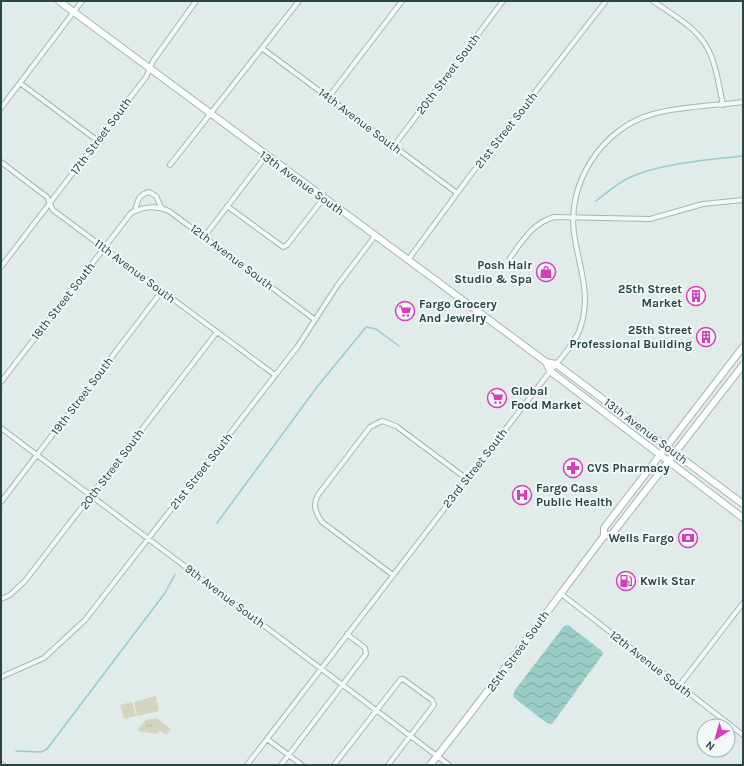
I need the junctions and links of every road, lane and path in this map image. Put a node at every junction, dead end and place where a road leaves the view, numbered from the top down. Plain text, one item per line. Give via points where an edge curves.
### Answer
1 (59, 1) edge
2 (82, 1) edge
3 (196, 1) edge
4 (299, 1) edge
5 (402, 1) edge
6 (503, 1) edge
7 (606, 1) edge
8 (653, 1) edge
9 (74, 12) junction
10 (263, 49) junction
11 (149, 68) junction
12 (20, 83) junction
13 (328, 98) junction
14 (743, 102) edge
15 (723, 105) junction
16 (1, 108) edge
17 (211, 115) junction
18 (98, 141) junction
19 (393, 147) junction
20 (266, 156) junction
21 (1, 162) edge
22 (170, 165) dead end
23 (457, 193) junction
24 (323, 199) junction
25 (743, 200) edge
26 (50, 203) junction
27 (228, 206) junction
28 (161, 207) junction
29 (135, 211) junction
30 (572, 217) junction
31 (375, 236) junction
32 (204, 237) junction
33 (104, 248) junction
34 (510, 258) dead end
35 (408, 260) junction
36 (1, 267) edge
37 (162, 291) junction
38 (314, 319) junction
39 (218, 332) junction
40 (743, 347) edge
41 (546, 362) junction
42 (556, 364) junction
43 (743, 365) edge
44 (550, 371) junction
45 (275, 376) junction
46 (1, 382) edge
47 (1, 428) edge
48 (667, 447) junction
49 (675, 453) junction
50 (37, 455) junction
51 (660, 455) junction
52 (669, 461) junction
53 (466, 479) junction
54 (91, 496) junction
55 (1, 502) edge
56 (743, 504) edge
57 (743, 518) edge
58 (604, 536) junction
59 (149, 539) junction
60 (393, 574) junction
61 (560, 593) junction
62 (1, 599) edge
63 (743, 603) edge
64 (347, 634) junction
65 (320, 669) junction
66 (1, 677) edge
67 (342, 685) junction
68 (679, 686) junction
69 (376, 710) junction
70 (743, 735) edge
71 (410, 736) junction
72 (267, 739) junction
73 (289, 755) junction
74 (437, 756) junction
75 (247, 765) edge
76 (281, 765) edge
77 (302, 765) edge
78 (334, 765) edge
79 (388, 765) edge
80 (430, 765) edge
81 (449, 765) edge

1 - 9 main road, 13th Avenue South
2 - 9 street
3 - 11 street, 17th Street South
4 - 10 street
5 - 13 street
6 - 19 street, 20th Street South
7 - 23 street, 21st Street South
8 - 15 street via 683,22 709,50
9 - 11 main road, 13th Avenue South
9 - 12 street
10 - 13 street, 14th Avenue South
10 - 17 street
11 - 17 main road, 13th Avenue South
11 - 18 street, 17th Street South via 146,77
12 - 16 street
12 - 18 street
13 - 19 street, 14th Avenue South
14 - 15 street, 23rd Street South
15 - 30 street, 23rd Street South via 652,114 622,129 589,163 578,189
17 - 20 main road, 13th Avenue South
17 - 22 street via 203,121
18 - 26 street, 17th Street South
19 - 23 street, 14th Avenue South
20 - 24 main road, 13th Avenue South
20 - 27 street
21 - 26 street, 11th Avenue South via 47,197
23 - 35 street, 21st Street South
24 - 27 street via 283,247
24 - 31 main road, 13th Avenue South
25 - 30 street via 703,204 650,219
26 - 33 street, 11th Avenue South via 54,210
26 - 36 street, 17th Street South
27 - 32 street
28 - 29 street, 18th Street South
28 - 29 street, 12th Avenue South via 156,196 149,192 141,194 138,198
28 - 32 street, 12th Avenue South
29 - 33 street, 18th Street South
30 - 34 street via 544,220
30 - 42 street, 23rd Street South via 585,284 585,306 579,330
31 - 35 main road, 13th Avenue South
31 - 38 street, 21st Street South
32 - 38 street, 12th Avenue South
33 - 37 street, 11th Avenue South
33 - 46 street, 18th Street South
35 - 41 main road, 13th Avenue South
37 - 39 street, 11th Avenue South
37 - 50 street, 19th Street South
38 - 45 street, 21st Street South via 298,346
39 - 45 street, 11th Avenue South
39 - 54 street, 20th Street South
40 - 48 main road, 25th Street South
41 - 42 main road, 13th Avenue South
41 - 44 main road, 13th Avenue South
42 - 44 street, 23rd Street South
42 - 48 main road, 13th Avenue South
43 - 49 main road, 25th Street South
44 - 51 main road, 13th Avenue South
44 - 53 street, 23rd Street South
45 - 59 street, 21st Street South
47 - 50 street, 9th Avenue South
48 - 49 main road, 13th Avenue South
48 - 51 main road, 25th Street South
49 - 52 main road, 25th Street South
49 - 56 main road, 13th Avenue South
50 - 54 street, 9th Avenue South
50 - 55 street, 19th Street South
51 - 52 main road, 13th Avenue South
51 - 58 main road, 25th Street South via 604,528
52 - 57 main road, 13th Avenue South
52 - 58 main road, 25th Street South via 612,534
53 - 60 street, 23rd Street South
53 - 60 street via 396,426 386,422 378,422 370,427 338,468 318,495 316,511 322,522
54 - 59 street, 9th Avenue South
54 - 62 street, 20th Street South via 25,581 10,595
58 - 61 main road, 25th Street South
59 - 65 street, 9th Avenue South
59 - 66 street, 21st Street South via 85,620 64,641 44,658
60 - 64 street, 23rd Street South
61 - 68 street, 12th Avenue South
61 - 74 main road, 25th Street South via 514,658
63 - 68 street
64 - 65 street, 23rd Street South
64 - 67 street via 365,648 366,654
65 - 67 street, 9th Avenue South
65 - 72 street, 23rd Street South
67 - 69 street, 9th Avenue South
67 - 73 street
68 - 70 street, 12th Avenue South
69 - 71 street, 9th Avenue South
69 - 71 street via 401,679 407,680 434,703
69 - 78 street
71 - 74 street, 9th Avenue South
71 - 79 street
72 - 73 street
72 - 75 street, 23rd Street South
73 - 76 street
73 - 77 street
74 - 80 main road, 25th Street South
74 - 81 street, 9th Avenue South

